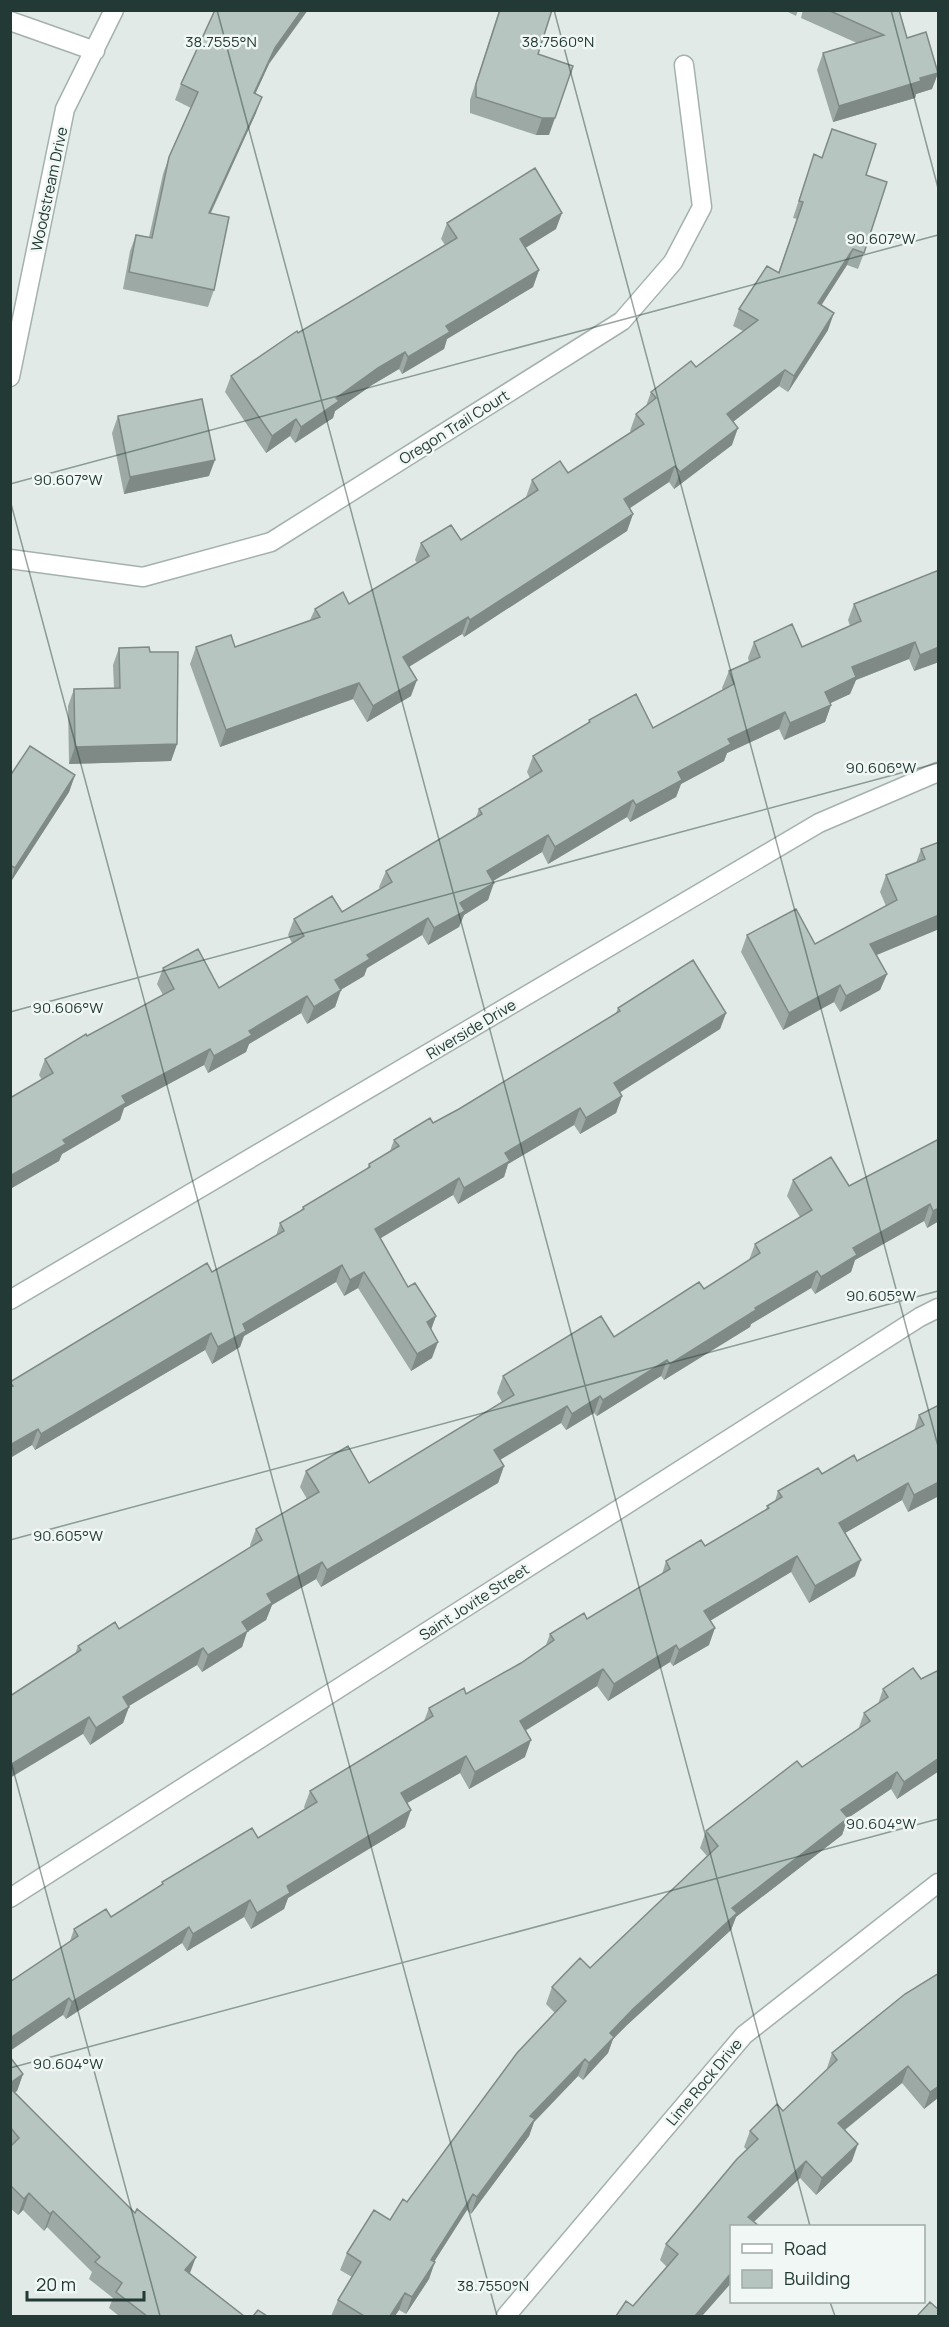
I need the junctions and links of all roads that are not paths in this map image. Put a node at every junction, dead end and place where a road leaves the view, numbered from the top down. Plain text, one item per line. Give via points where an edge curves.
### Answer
1 (114, 10) edge
2 (10, 21) edge
3 (94, 51) junction
4 (684, 65) dead end
5 (10, 376) edge
6 (10, 559) edge
7 (939, 772) edge
8 (10, 1300) edge
9 (939, 1308) edge
10 (939, 1884) edge
11 (10, 1898) edge
12 (506, 2316) edge

1 - 3 street, Woodstream Drive
2 - 3 street
3 - 5 street, Woodstream Drive via 65,109
4 - 6 street, Oregon Trail Court via 702,207 673,262 622,321 271,542 143,577
7 - 8 street, Riverside Drive via 819,823
9 - 11 street, Saint Jovite Street
10 - 12 street, Lime Rock Drive via 744,2035

